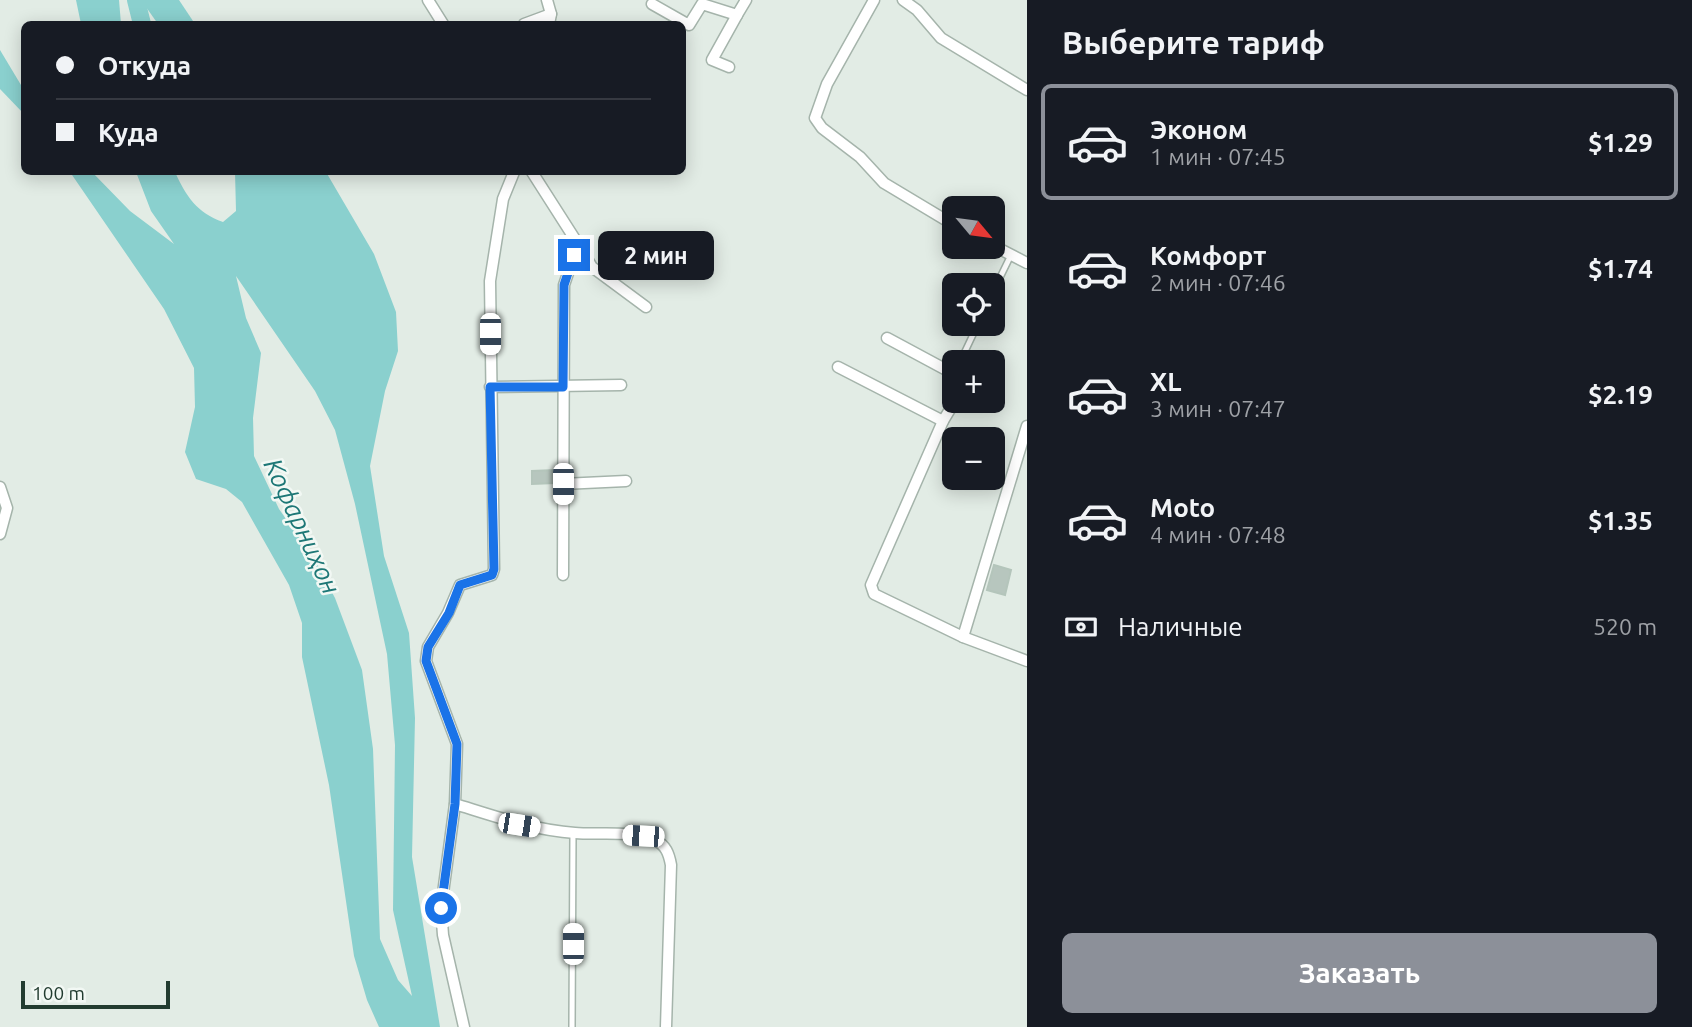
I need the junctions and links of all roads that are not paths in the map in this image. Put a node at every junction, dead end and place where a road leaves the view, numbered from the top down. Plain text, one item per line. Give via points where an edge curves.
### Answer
1 (428, 0) edge
2 (547, 0) edge
3 (746, 0) edge
4 (874, 0) edge
5 (903, 0) edge
6 (652, 4) dead end
7 (737, 15) junction
8 (550, 19) edge
9 (441, 21) edge
10 (682, 21) edge
11 (686, 23) edge
12 (729, 67) dead end
13 (1027, 90) edge
14 (513, 175) edge
15 (534, 175) edge
16 (942, 218) edge
17 (578, 244) junction
18 (1005, 252) edge
19 (1011, 255) junction
20 (1027, 263) edge
21 (1002, 273) edge
22 (646, 307) dead end
23 (887, 338) dead end
24 (838, 366) dead end
25 (942, 368) edge
26 (621, 385) dead end
27 (490, 387) junction
28 (563, 387) junction
29 (948, 413) edge
30 (943, 421) junction
31 (1027, 426) edge
32 (626, 481) dead end
33 (563, 484) junction
34 (0, 487) edge
35 (0, 534) edge
36 (563, 575) dead end
37 (963, 637) junction
38 (1027, 661) edge
39 (455, 804) junction
40 (573, 833) junction
41 (464, 1027) edge
42 (572, 1027) edge
43 (666, 1027) edge

1 - 9 street
2 - 8 street
3 - 7 street
4 - 16 street via 827,85 815,118 884,183
5 - 13 street via 941,38
6 - 10 street
7 - 11 street via 702,4
7 - 12 street via 712,60
14 - 27 street via 493,250
15 - 17 street
17 - 22 street via 592,267
17 - 28 street via 564,285
18 - 19 street
19 - 20 street
19 - 21 lane
23 - 25 street
24 - 30 street
26 - 28 street
27 - 28 street
27 - 39 street via 494,569 492,575 460,585 428,647 426,661 457,744
28 - 33 street
29 - 30 street
30 - 37 street via 872,589
31 - 37 street
32 - 33 street
33 - 36 street
34 - 35 street via 7,508
37 - 38 street
39 - 40 street via 519,825
39 - 41 street via 441,908
40 - 42 lane
40 - 43 street via 643,836 668,851

